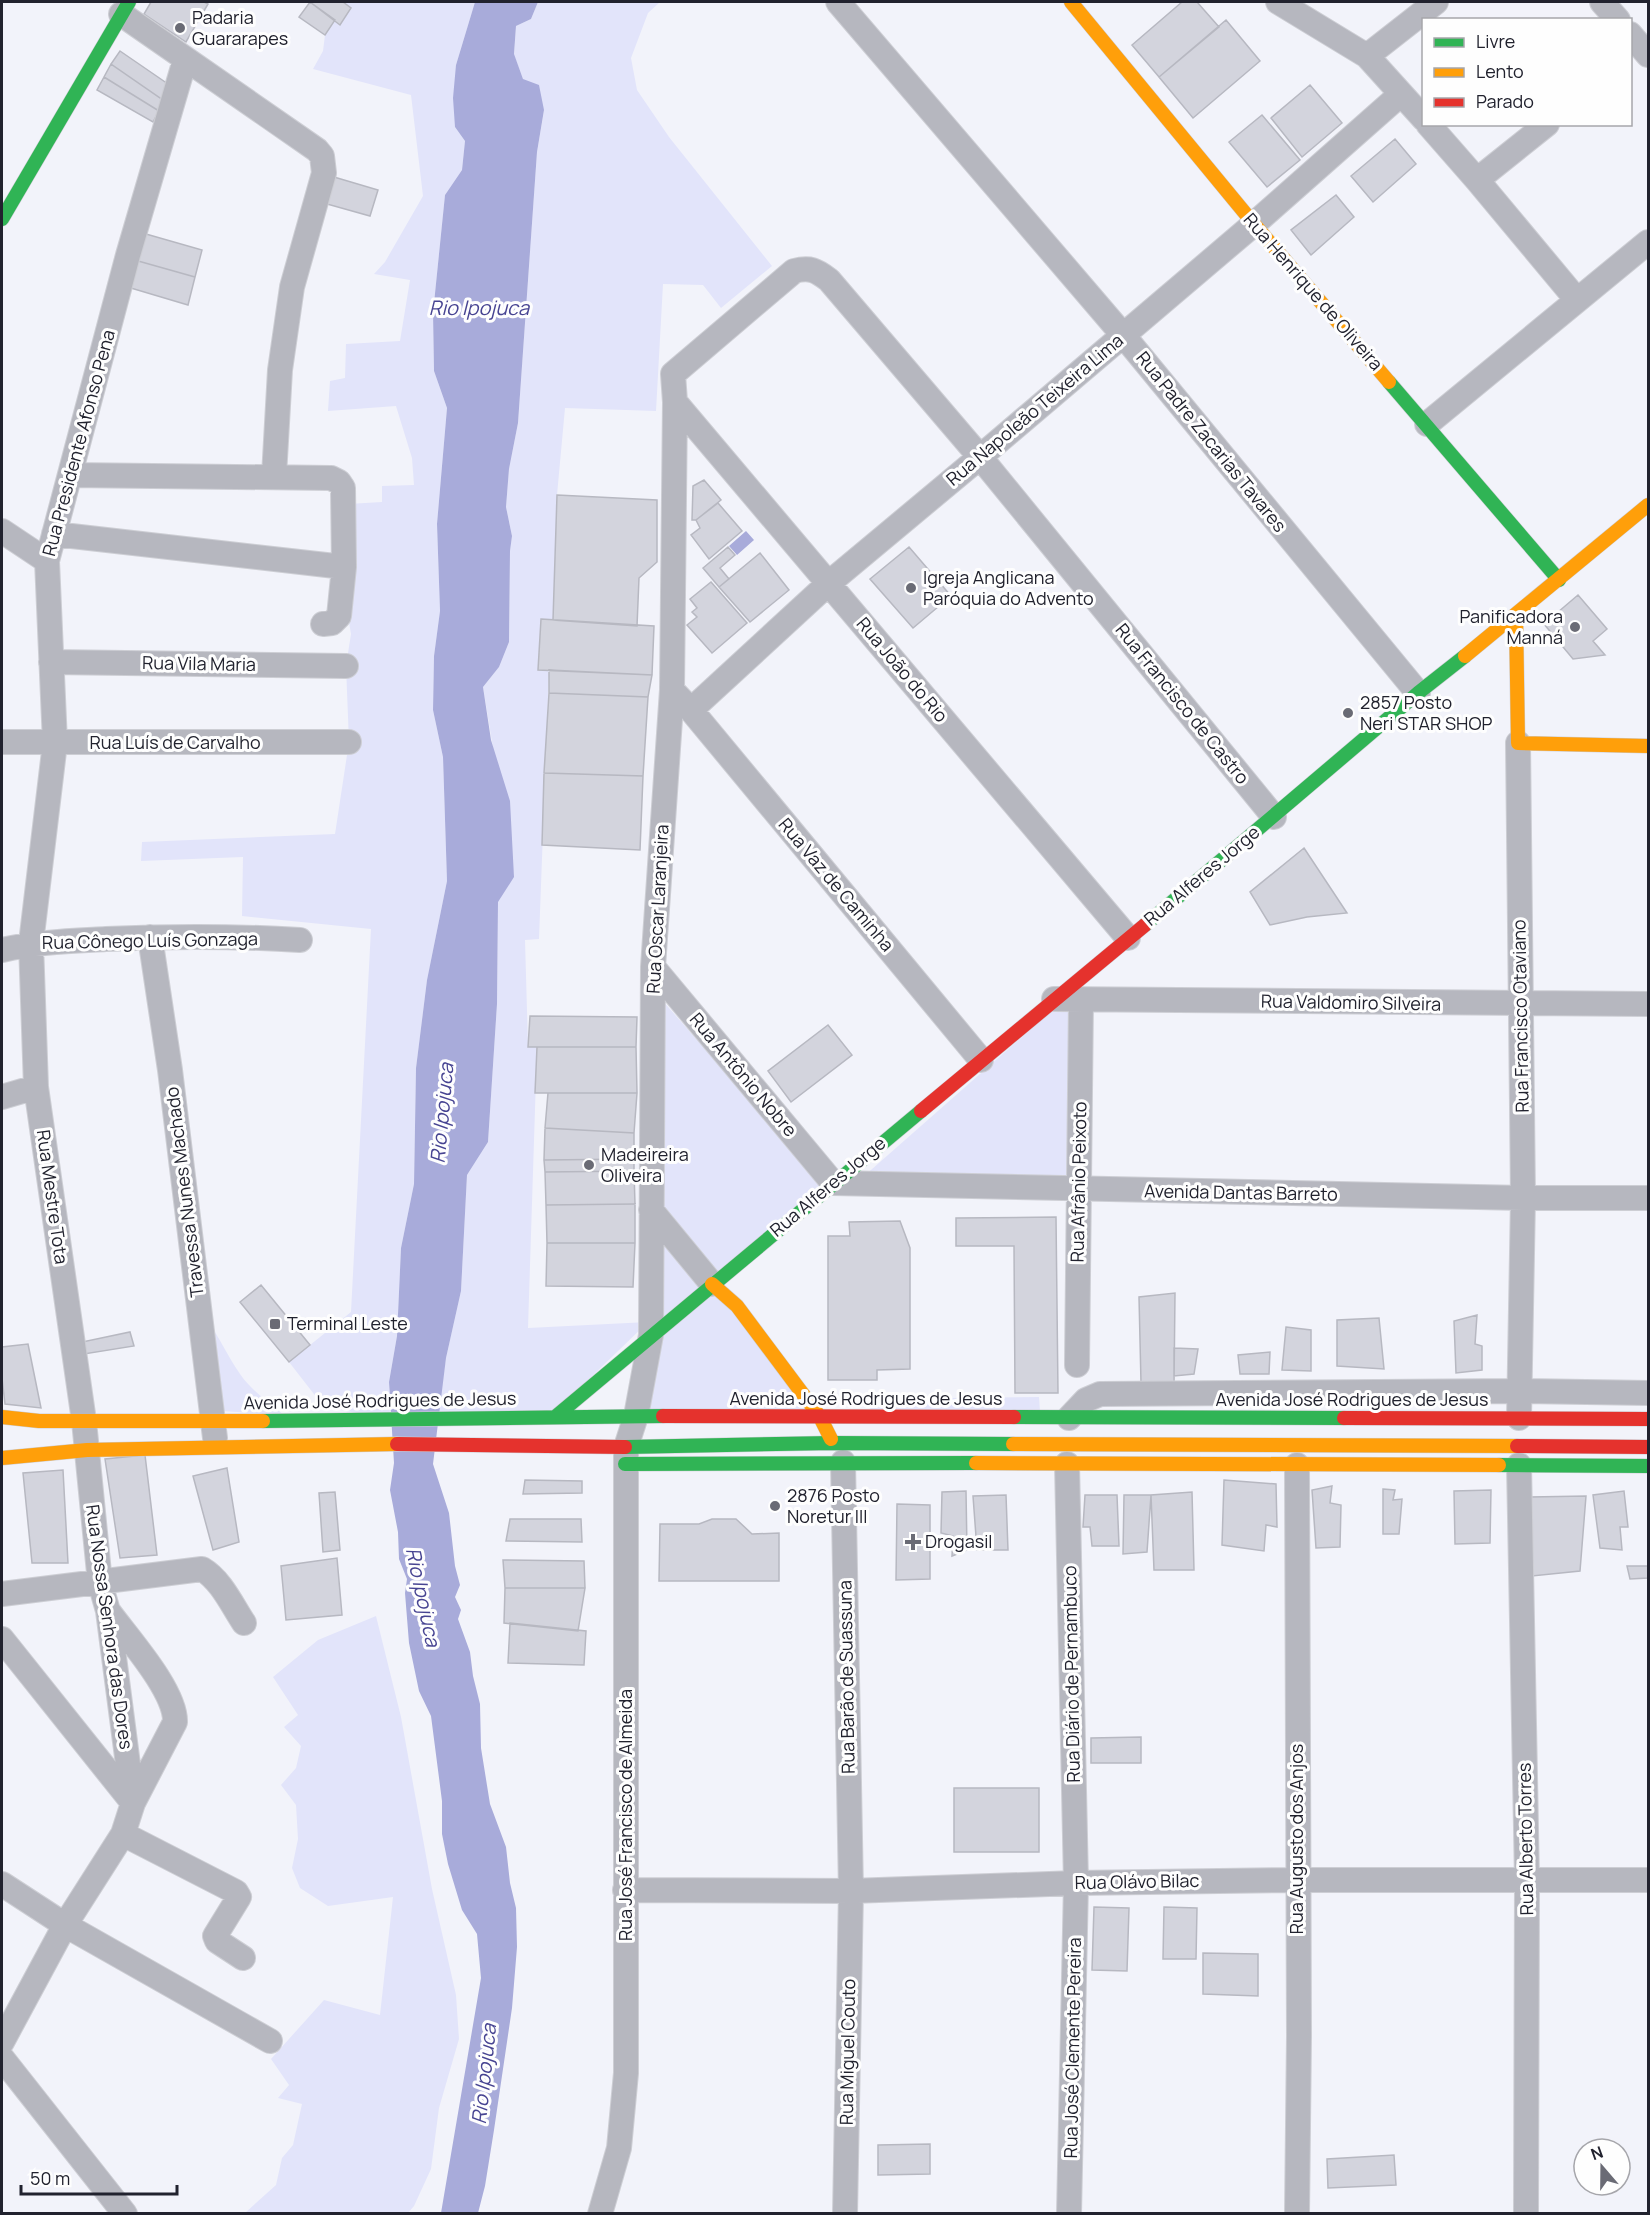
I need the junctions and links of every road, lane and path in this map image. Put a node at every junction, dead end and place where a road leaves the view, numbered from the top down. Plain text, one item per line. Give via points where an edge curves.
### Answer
1 (838, 2) edge
2 (1071, 2) edge
3 (1278, 2) edge
4 (1436, 2) edge
5 (1602, 2) edge
6 (125, 8) edge
7 (1616, 18) edge
8 (1366, 56) junction
9 (184, 60) junction
10 (1401, 94) junction
11 (1422, 117) edge
12 (1430, 126) edge
13 (1544, 126) edge
14 (1477, 180) junction
15 (2, 219) edge
16 (1254, 224) junction
17 (1648, 242) edge
18 (1577, 300) junction
19 (1123, 335) junction
20 (675, 402) junction
21 (1427, 424) junction
22 (980, 457) junction
23 (71, 475) junction
24 (274, 476) junction
25 (1648, 505) edge
26 (2, 531) edge
27 (54, 534) junction
28 (47, 561) junction
29 (344, 567) junction
30 (1559, 580) junction
31 (829, 583) junction
32 (1516, 615) junction
33 (323, 624) dead end
34 (51, 662) junction
35 (346, 666) dead end
36 (672, 690) junction
37 (1418, 693) junction
38 (691, 710) junction
39 (2, 742) edge
40 (349, 742) dead end
41 (55, 743) junction
42 (1518, 743) junction
43 (1648, 746) edge
44 (1274, 817) junction
45 (150, 937) junction
46 (1128, 938) junction
47 (300, 940) dead end
48 (31, 943) junction
49 (2, 950) edge
50 (653, 967) junction
51 (1054, 999) junction
52 (1081, 1000) junction
53 (1648, 1004) edge
54 (1521, 1005) junction
55 (981, 1060) junction
56 (36, 1087) junction
57 (2, 1097) edge
58 (833, 1184) junction
59 (1079, 1190) junction
60 (1522, 1198) junction
61 (1648, 1198) edge
62 (651, 1210) junction
63 (756, 1248) junction
64 (746, 1277) dead end
65 (712, 1284) junction
66 (651, 1335) junction
67 (1077, 1365) dead end
68 (1519, 1391) junction
69 (1648, 1393) edge
70 (636, 1416) junction
71 (2, 1417) edge
72 (555, 1417) junction
73 (820, 1417) junction
74 (1069, 1418) junction
75 (1519, 1418) junction
76 (1648, 1419) edge
77 (84, 1421) junction
78 (213, 1422) junction
79 (216, 1447) junction
80 (1648, 1447) edge
81 (87, 1450) junction
82 (838, 1453) junction
83 (626, 1456) junction
84 (2, 1458) edge
85 (1067, 1464) junction
86 (1519, 1465) junction
87 (1297, 1466) junction
88 (1648, 1466) edge
89 (100, 1583) junction
90 (2, 1594) edge
91 (108, 1611) junction
92 (244, 1623) dead end
93 (2, 1638) edge
94 (132, 1803) junction
95 (123, 1834) junction
96 (1297, 1880) junction
97 (1527, 1880) junction
98 (1648, 1880) edge
99 (1076, 1883) junction
100 (2, 1884) edge
101 (626, 1890) junction
102 (851, 1892) junction
103 (65, 1925) junction
104 (243, 1958) dead end
105 (270, 2041) dead end
106 (2, 2042) edge
107 (2, 2058) edge
108 (125, 2214) edge
109 (600, 2214) edge
110 (844, 2214) edge
111 (1069, 2214) edge
112 (1297, 2214) edge
113 (1526, 2214) edge

1 - 19 street, Rua Padre Zacarias Tavares
2 - 16 street, Rua Henrique de Oliveira
3 - 8 street
4 - 8 street
5 - 7 street
6 - 9 street
6 - 15 street
8 - 10 street
9 - 23 street, Rua Presidente Afonso Pena
9 - 24 street via 317,150 324,164 292,287 280,370
10 - 11 street
10 - 16 street, Rua Napoleão Teixeira Lima
12 - 14 street
13 - 14 street
14 - 18 street
16 - 19 street, Rua Napoleão Teixeira Lima
16 - 21 street, Rua Henrique de Oliveira
17 - 18 street
18 - 21 street
19 - 22 street, Rua Napoleão Teixeira Lima
19 - 37 street, Rua Padre Zacarias Tavares
20 - 22 street, Rua Francisco de Castro via 673,375 780,282 807,267 829,280
20 - 31 street, Rua João do Rio
20 - 36 street, Rua Oscar Laranjeira
21 - 30 street, Rua Henrique de Oliveira
22 - 31 street, Rua Napoleão Teixeira Lima
22 - 44 street, Rua Francisco de Castro
23 - 24 street
23 - 27 street, Rua Presidente Afonso Pena
24 - 29 street via 331,478 339,482 343,488
25 - 30 street, Rua Alferes Jorge
26 - 28 street
27 - 28 street, Rua Presidente Afonso Pena
27 - 29 street
28 - 34 street, Rua Presidente Afonso Pena
29 - 33 street via 339,616 332,623
30 - 32 street, Rua Alferes Jorge
31 - 38 street, Rua Napoleão Teixeira Lima
31 - 46 street, Rua João do Rio
32 - 37 street, Rua Alferes Jorge
32 - 42 street, Rua Francisco Otaviano
34 - 35 street, Rua Vila Maria
34 - 41 street, Rua Presidente Afonso Pena
36 - 38 street
36 - 50 street, Rua Oscar Laranjeira
37 - 44 street, Rua Alferes Jorge
38 - 55 street, Rua Vaz de Caminha
39 - 41 street, Rua Luís de Carvalho
40 - 41 street, Rua Luís de Carvalho
41 - 48 street, Rua Presidente Afonso Pena
42 - 43 street
42 - 54 street, Rua Francisco Otaviano
44 - 46 street, Rua Alferes Jorge
45 - 47 street, Rua Cônego Luís Gonzaga
45 - 48 street, Rua Cônego Luís Gonzaga
45 - 78 street, Travessa Nunes Machado
46 - 51 street, Rua Alferes Jorge
48 - 49 street, Rua Cônego Luís Gonzaga
48 - 56 street, Rua Mestre Tota
50 - 58 street, Rua Antônio Nobre
50 - 62 street, Rua Oscar Laranjeira
51 - 52 street, Rua Valdomiro Silveira
51 - 55 street, Rua Alferes Jorge
52 - 54 street, Rua Valdomiro Silveira
52 - 59 street, Rua Afrânio Peixoto
53 - 54 street, Rua Valdomiro Silveira
54 - 60 street, Rua Francisco Otaviano
55 - 58 street, Rua Alferes Jorge
56 - 57 street
56 - 77 street, Rua Mestre Tota
58 - 59 street, Avenida Dantas Barreto
58 - 63 street, Rua Alferes Jorge
59 - 60 street, Avenida Dantas Barreto
59 - 67 street, Rua Afrânio Peixoto
60 - 61 street, Avenida Dantas Barreto
60 - 68 street, Rua Francisco Otaviano
62 - 65 street
62 - 66 street, Rua Oscar Laranjeira
63 - 64 street, Rua Alferes Jorge
63 - 65 street, Rua Alferes Jorge
65 - 66 street, Rua Alferes Jorge
65 - 73 street via 739,1301
66 - 70 street, Rua Oscar Laranjeira
66 - 72 street, Rua Alferes Jorge
68 - 69 street
68 - 74 street via 1100,1394 1086,1400
68 - 75 street, Rua Francisco Otaviano
70 - 72 street, Avenida José Rodrigues de Jesus
70 - 73 street, Avenida José Rodrigues de Jesus
70 - 83 street, Rua José Francisco de Almeida
71 - 77 street, Avenida José Rodrigues de Jesus
72 - 78 street, Avenida José Rodrigues de Jesus
73 - 74 street, Avenida José Rodrigues de Jesus
73 - 82 street
74 - 75 street, Avenida José Rodrigues de Jesus
75 - 76 street, Avenida José Rodrigues de Jesus
77 - 78 street, Avenida José Rodrigues de Jesus
77 - 81 street, Rua Mestre Tota
78 - 79 street, Travessa Nunes Machado
79 - 81 street
79 - 83 street via 506,1445
80 - 82 street
81 - 84 street
81 - 89 street, Rua Nossa Senhora das Dores
82 - 83 street
82 - 83 street
82 - 85 street
82 - 102 street, Rua Barão de Suassuna
83 - 101 street, Rua José Francisco de Almeida
85 - 87 street
85 - 99 street, Rua Diário de Pernambuco
86 - 87 street
86 - 88 street
86 - 97 street, Rua Alberto Torres
87 - 96 street, Rua Augusto dos Anjos
89 - 90 street
89 - 91 street, Rua Nossa Senhora das Dores
89 - 92 street via 202,1569 219,1585
91 - 94 street, Rua Nossa Senhora das Dores
91 - 94 street via 169,1694 176,1713 175,1722
93 - 94 street
94 - 95 street
95 - 103 street
95 - 104 street via 236,1892 239,1898 215,1936
96 - 97 street, Rua Olávo Bilac
96 - 99 street, Rua Olávo Bilac
96 - 112 street, Rua Augusto dos Anjos
97 - 98 street, Rua Olávo Bilac
97 - 113 street, Rua Alberto Torres
99 - 102 street, Rua Olávo Bilac
99 - 111 street, Rua José Clemente Pereira
100 - 103 street
101 - 102 street, Rua Olávo Bilac
101 - 109 street, Rua José Francisco de Almeida via 626,2073 619,2148
102 - 110 street, Rua Miguel Couto
103 - 105 street
103 - 106 street
107 - 108 street

